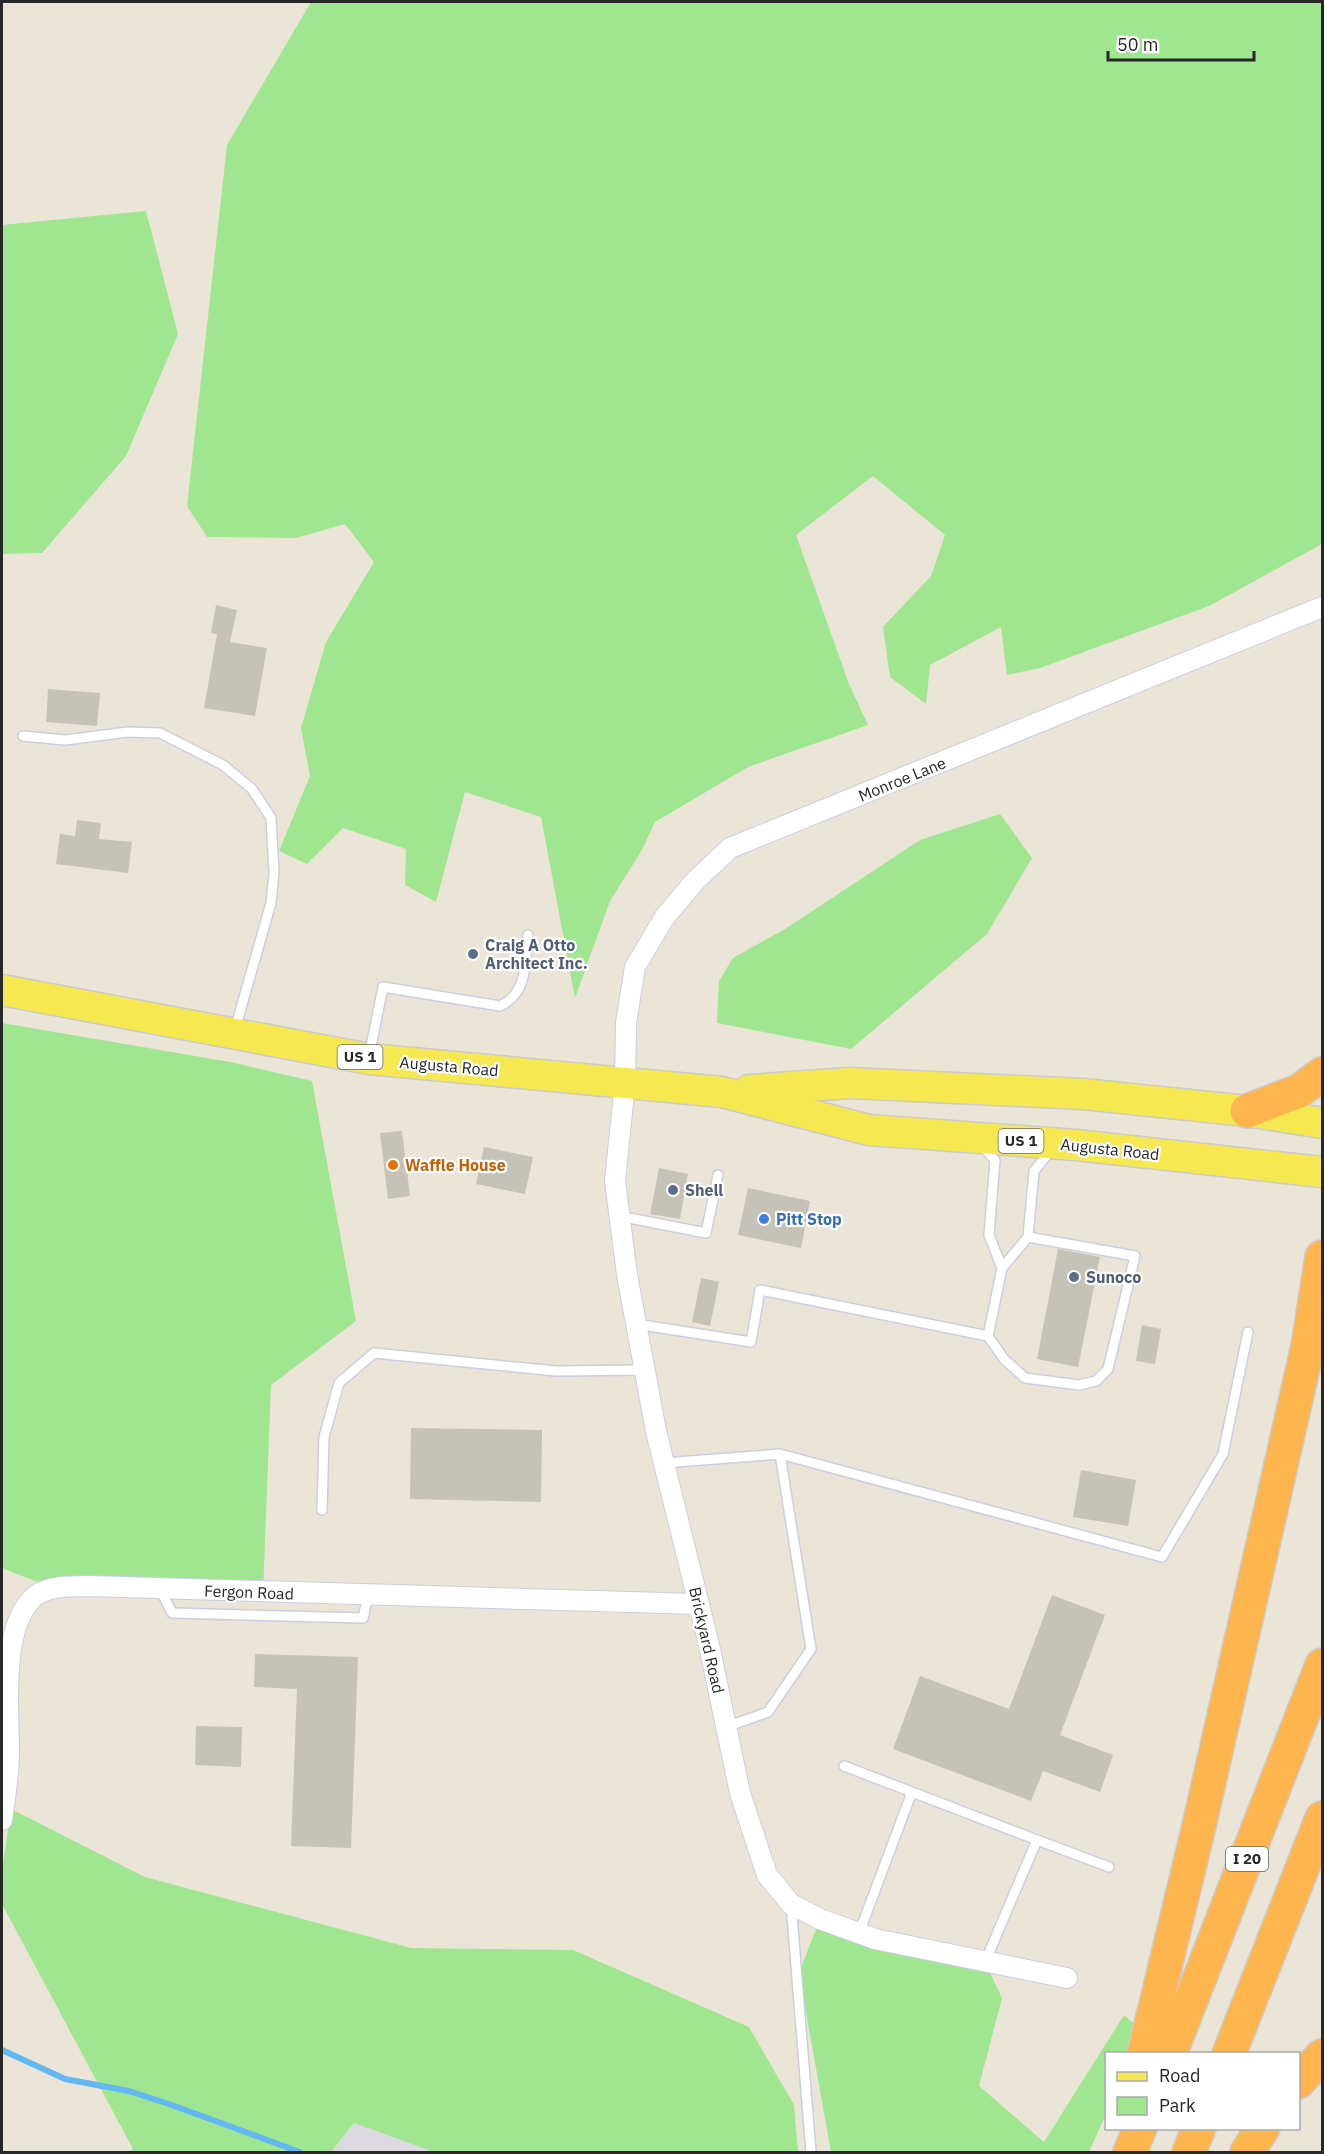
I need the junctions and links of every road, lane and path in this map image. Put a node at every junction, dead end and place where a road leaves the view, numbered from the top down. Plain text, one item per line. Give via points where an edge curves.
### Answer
1 (1323, 607) edge
2 (23, 736) dead end
3 (528, 935) dead end
4 (2, 990) edge
5 (234, 1034) junction
6 (369, 1059) junction
7 (1323, 1074) edge
8 (625, 1083) junction
9 (722, 1092) junction
10 (1247, 1111) junction
11 (1323, 1123) edge
12 (975, 1138) junction
13 (1057, 1143) junction
14 (1323, 1172) edge
15 (718, 1175) dead end
16 (619, 1215) junction
17 (1028, 1237) junction
18 (1323, 1257) edge
19 (1002, 1268) junction
20 (636, 1324) junction
21 (1248, 1332) dead end
22 (988, 1336) junction
23 (645, 1370) junction
24 (780, 1454) junction
25 (664, 1463) junction
26 (322, 1510) dead end
27 (698, 1604) junction
28 (1323, 1665) edge
29 (726, 1727) junction
30 (844, 1766) dead end
31 (912, 1792) junction
32 (1323, 1818) edge
33 (2, 1820) edge
34 (1037, 1840) junction
35 (1109, 1867) dead end
36 (791, 1904) junction
37 (859, 1933) junction
38 (985, 1962) junction
39 (1067, 1978) dead end
40 (1143, 2052) edge
41 (1171, 2052) edge
42 (1230, 2052) edge
43 (1323, 2056) edge
44 (1300, 2081) edge
45 (1124, 2130) edge
46 (1139, 2130) edge
47 (1198, 2130) edge
48 (1262, 2130) edge
49 (811, 2152) edge
50 (1119, 2152) edge
51 (1130, 2152) edge
52 (1189, 2152) edge
53 (1247, 2152) edge

1 - 8 street, Monroe Lane via 730,848 664,918 635,967 626,1023
2 - 5 lane via 65,740 128,732 160,733 223,765 252,789 271,819 274,873 271,903
3 - 6 lane via 522,985 512,1000 500,1005 383,987
4 - 5 main road, Augusta Road / US 1
5 - 6 main road, Augusta Road / US 1
6 - 8 main road, Augusta Road / US 1
7 - 10 highway via 1299,1091
8 - 9 main road, Augusta Road / US 1
8 - 16 street, Brickyard Road via 615,1181
9 - 10 main road, Augusta Road / US 1 via 850,1083 1083,1094
9 - 12 main road, Augusta Road / US 1 via 869,1130
10 - 11 main road, Augusta Road / US 1
12 - 13 main road, Augusta Road / US 1
12 - 19 lane via 995,1160 989,1234
13 - 14 main road, Augusta Road / US 1
13 - 17 lane via 1034,1170
15 - 16 lane via 706,1233
16 - 20 street, Brickyard Road
17 - 19 lane
17 - 22 lane via 1135,1256 1108,1369 1096,1381 1079,1385 1025,1378 1004,1359
18 - 40 highway via 1308,1346 1202,1815
19 - 22 lane
20 - 22 lane via 751,1342 760,1290
20 - 23 street, Brickyard Road
21 - 24 lane via 1223,1454 1162,1557
23 - 25 street, Brickyard Road
23 - 26 lane via 556,1371 374,1353 339,1383 324,1437
24 - 25 lane
24 - 29 lane via 811,1649 768,1712
25 - 27 street, Brickyard Road
27 - 29 street, Brickyard Road
27 - 33 street, Fergon Road via 53,1588 37,1594 23,1606 14,1622 5,1679 9,1751
28 - 41 highway, I 20
29 - 36 street, Brickyard Road via 759,1856 767,1875
30 - 31 lane
31 - 34 lane
31 - 37 lane
32 - 42 highway
34 - 35 lane
34 - 38 lane
36 - 37 street, Brickyard Road
36 - 49 lane
37 - 38 street, Brickyard Road
38 - 39 street, Brickyard Road
43 - 44 highway
45 - 50 highway
46 - 51 highway
47 - 52 highway
48 - 53 highway

